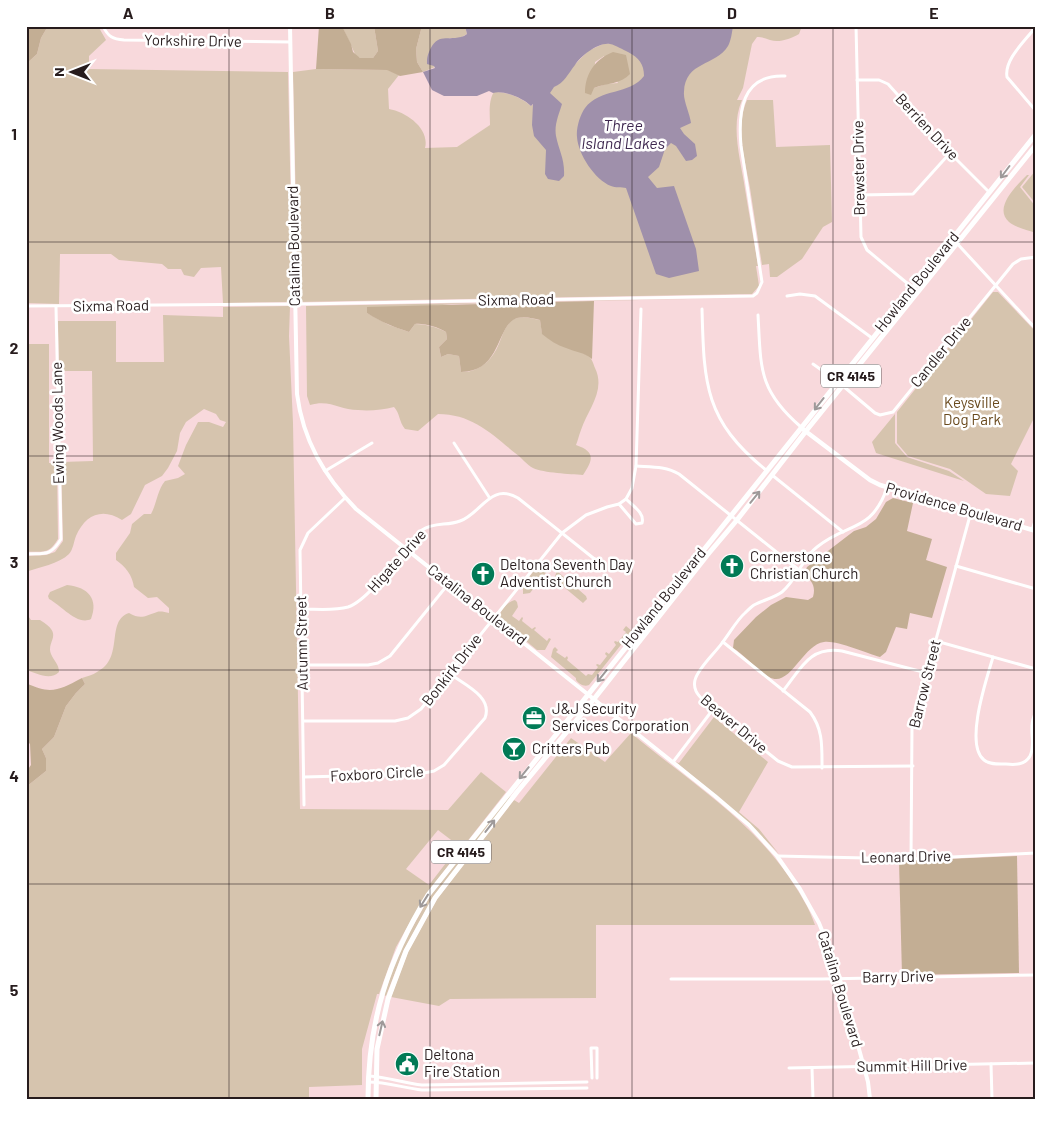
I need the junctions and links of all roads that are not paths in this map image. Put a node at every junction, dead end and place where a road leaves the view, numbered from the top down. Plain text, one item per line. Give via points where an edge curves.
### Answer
1 (103, 26) edge
2 (290, 26) edge
3 (856, 26) edge
4 (1030, 26) edge
5 (1035, 30) edge
6 (290, 42) junction
7 (785, 76) dead end
8 (857, 80) junction
9 (1036, 112) edge
10 (1036, 134) edge
11 (1036, 145) edge
12 (950, 153) junction
13 (990, 192) junction
14 (860, 195) junction
15 (952, 238) junction
16 (957, 244) junction
17 (1036, 257) edge
18 (995, 285) junction
19 (913, 288) junction
20 (787, 296) dead end
21 (295, 304) junction
22 (26, 306) edge
23 (56, 307) junction
24 (641, 309) dead end
25 (702, 309) dead end
26 (758, 315) dead end
27 (1036, 330) edge
28 (872, 338) junction
29 (813, 364) dead end
30 (837, 381) junction
31 (843, 386) junction
32 (801, 427) junction
33 (806, 431) junction
34 (372, 443) dead end
35 (454, 443) dead end
36 (636, 466) junction
37 (766, 470) junction
38 (325, 472) junction
39 (772, 476) junction
40 (887, 488) junction
41 (489, 497) junction
42 (345, 498) junction
43 (626, 498) junction
44 (620, 504) junction
45 (971, 512) junction
46 (732, 515) junction
47 (1036, 518) edge
48 (737, 520) junction
49 (1034, 530) edge
50 (843, 532) junction
51 (562, 533) junction
52 (406, 548) junction
53 (26, 554) edge
54 (602, 565) dead end
55 (956, 566) junction
56 (800, 570) junction
57 (448, 583) junction
58 (1036, 589) edge
59 (302, 609) junction
60 (493, 618) junction
61 (936, 641) junction
62 (723, 642) junction
63 (993, 657) junction
64 (303, 665) junction
65 (1036, 669) edge
66 (926, 673) junction
67 (450, 674) junction
68 (783, 691) junction
69 (588, 694) junction
70 (594, 700) junction
71 (714, 708) junction
72 (1036, 711) edge
73 (304, 721) junction
74 (673, 762) junction
75 (913, 766) junction
76 (822, 768) junction
77 (304, 777) junction
78 (304, 805) dead end
79 (1036, 853) edge
80 (777, 856) junction
81 (911, 859) junction
82 (1036, 975) edge
83 (839, 978) junction
84 (670, 979) dead end
85 (1036, 1063) edge
86 (991, 1064) junction
87 (864, 1067) junction
88 (789, 1068) dead end
89 (812, 1068) junction
90 (592, 1078) dead end
91 (597, 1078) dead end
92 (368, 1079) junction
93 (376, 1079) junction
94 (587, 1082) dead end
95 (524, 1083) junction
96 (587, 1088) dead end
97 (524, 1089) junction
98 (368, 1099) edge
99 (376, 1099) edge
100 (813, 1099) edge
101 (870, 1099) edge
102 (992, 1099) edge

1 - 6 street, Yorkshire Drive via 113,39 124,40
2 - 6 street, Catalina Boulevard
3 - 8 street, Brewster Drive
4 - 5 street
5 - 9 street via 1011,58 1006,70 1007,77
6 - 21 street, Catalina Boulevard
7 - 21 street, Sixma Road via 773,76 758,82 746,95 740,109 741,146 762,282 753,296
8 - 12 street, Berrien Drive via 879,80 888,84
8 - 14 street, Brewster Drive
10 -> 13 main road, Howland Boulevard / CR 4145
11 - 16 main road, Howland Boulevard / CR 4145
12 - 13 street, Berrien Drive
12 - 14 street via 913,194
13 - 15 main road, Howland Boulevard / CR 4145
14 - 19 street, Brewster Drive via 863,243 867,250
15 - 16 street
15 - 19 main road, Howland Boulevard / CR 4145
16 - 18 street
16 - 31 main road, Howland Boulevard / CR 4145
17 - 18 street, Candler Drive via 1013,264
18 - 27 street
18 - 31 street, Candler Drive via 893,412 875,413
19 - 28 main road, Howland Boulevard / CR 4145
20 - 28 street via 815,296
21 - 23 street, Sixma Road
21 - 38 street, Catalina Boulevard via 299,410 308,442
22 - 23 street, Sixma Road
23 - 53 street, Ewing Woods Lane via 61,539 54,551
24 - 36 street, Bonkirk Drive
25 - 37 street via 705,376 715,408 736,443
26 - 32 street via 760,362 765,381 774,399
28 - 30 main road, Howland Boulevard / CR 4145
29 - 30 street
30 -> 32 main road, Howland Boulevard / CR 4145
31 - 33 main road, Howland Boulevard / CR 4145
32 - 33 main road, Providence Boulevard
32 - 37 main road, Howland Boulevard / CR 4145
33 - 39 main road, Howland Boulevard / CR 4145
33 - 40 main road, Providence Boulevard via 870,480
34 - 38 street
35 - 41 street
36 - 43 street, Bonkirk Drive via 632,488
36 - 46 street via 672,470
37 - 46 main road, Howland Boulevard / CR 4145
38 - 42 street, Catalina Boulevard
48 -> 39 main road, Howland Boulevard / CR 4145
39 - 50 street
40 - 45 main road, Providence Boulevard
40 - 50 street, Beaver Drive via 876,512
41 - 51 street via 513,495
41 - 52 street, Higate Drive via 462,521 430,525
42 - 52 street, Catalina Boulevard
42 - 59 street, Autumn Street via 308,533 303,542 300,550
43 - 44 street, Bonkirk Drive
43 - 44 street via 641,514 642,523 636,524
44 - 51 street, Bonkirk Drive via 586,515
45 - 49 main road, Providence Boulevard
45 - 55 street, Barrow Street
46 - 48 street
46 -> 69 main road, Howland Boulevard / CR 4145
47 - 49 street
48 - 56 street
48 - 70 main road, Howland Boulevard / CR 4145
50 - 56 street, Beaver Drive via 815,548
51 - 54 street
51 - 60 street, Bonkirk Drive
52 - 57 street, Catalina Boulevard
52 - 59 street, Higate Drive via 369,593 355,604 340,609
55 - 58 street
55 - 61 street, Barrow Street
56 - 62 street, Beaver Drive via 782,592 744,613
57 - 60 street, Catalina Boulevard
57 - 64 street via 390,656 378,663
59 - 64 street, Autumn Street
60 - 67 street, Bonkirk Drive
60 - 69 street, Catalina Boulevard
61 - 63 street
61 - 66 street, Barrow Street
62 - 68 street
62 - 71 street, Beaver Drive via 695,680 696,692
63 - 65 street
63 - 72 street via 977,715 980,756 992,764 1017,765 1028,759
64 - 73 street, Autumn Street
66 - 68 street via 829,649 809,659
66 - 75 street, Barrow Street via 912,727
67 - 73 street, Bonkirk Drive via 421,709 408,718 395,721
67 - 77 street, Foxboro Circle via 482,697 487,714 444,765 419,774
68 - 76 street via 816,720 822,738
69 - 70 street, Catalina Boulevard
69 -> 92 main road, Howland Boulevard / CR 4145 via 442,876 414,917 398,948 380,998 370,1048
70 - 74 street, Catalina Boulevard
93 -> 70 main road, Howland Boulevard / CR 4145 via 377,1049 388,999 422,919 439,892
71 - 74 street
71 - 76 street, Beaver Drive via 778,761 792,767
73 - 77 street, Autumn Street
74 - 80 street, Catalina Boulevard via 749,825
75 - 76 street, Beaver Drive
75 - 81 street, Barrow Street
77 - 78 street, Autumn Street
79 - 81 street, Leonard Drive
80 - 81 street, Leonard Drive
80 - 83 street, Catalina Boulevard via 819,923
82 - 83 street, Barry Drive
83 - 84 street, Barry Drive
83 - 87 street, Catalina Boulevard
85 - 86 street, Summit Hill Drive
86 - 87 street, Summit Hill Drive
86 - 102 street
87 - 89 street, Summit Hill Drive
87 - 101 street, Catalina Boulevard
88 - 89 street, Summit Hill Drive
89 - 100 street
90 - 91 street via 591,1048 597,1048
92 - 93 street
92 - 98 main road, Howland Boulevard / CR 4145
93 - 95 street via 422,1085
93 - 97 street via 422,1090
93 - 99 main road, Howland Boulevard / CR 4145
94 - 95 street
95 - 97 street
96 - 97 street

